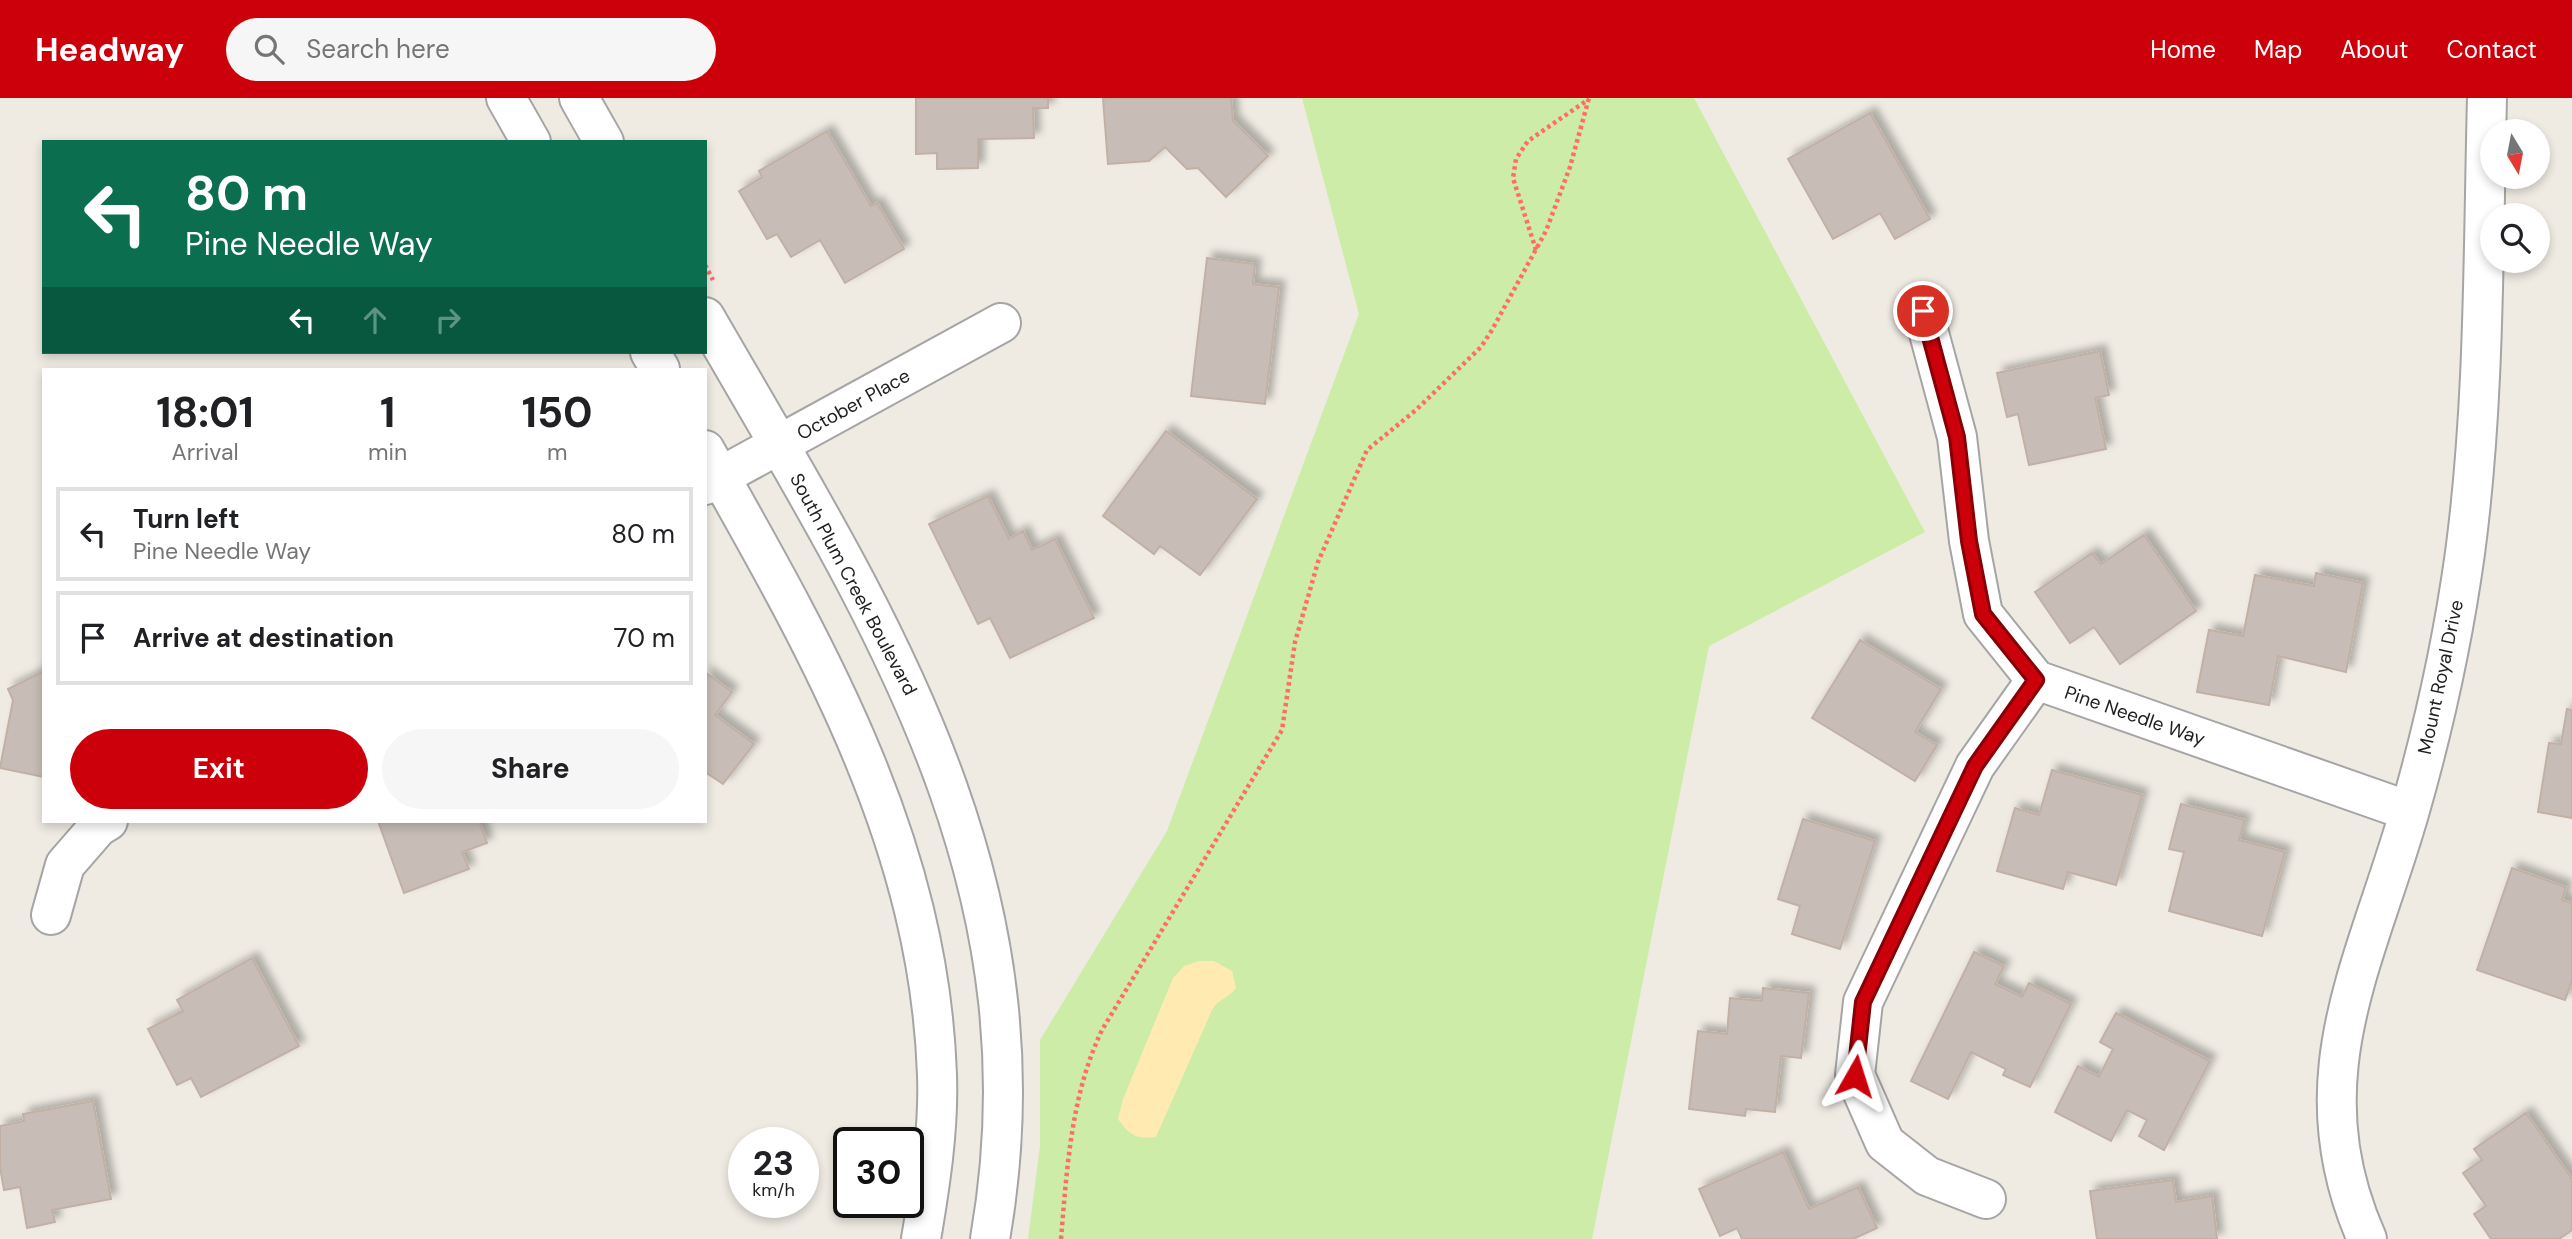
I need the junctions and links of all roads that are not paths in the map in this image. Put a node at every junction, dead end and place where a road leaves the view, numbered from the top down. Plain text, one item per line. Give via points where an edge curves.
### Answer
1 (506, 98) edge
2 (579, 98) edge
3 (2487, 98) edge
4 (530, 140) edge
5 (603, 140) edge
6 (1923, 311) dead end
7 (707, 320) edge
8 (1001, 323) dead end
9 (779, 444) junction
10 (710, 470) edge
11 (2036, 680) junction
12 (2409, 811) junction
13 (105, 823) edge
14 (51, 915) dead end
15 (1986, 1199) dead end
16 (921, 1239) edge
17 (990, 1239) edge
18 (2367, 1239) edge

1 - 4 street
2 - 5 street
3 - 12 street, Mount Royal Drive via 2474,470 2450,646
6 - 11 street via 1957,437 1983,614
7 - 9 street, South Plum Creek Boulevard
8 - 9 street, October Place
9 - 10 street, October Place
9 - 17 street, South Plum Creek Boulevard via 909,686 958,813 975,873 998,986 1004,1046 1003,1127
10 - 16 street via 848,714 897,844 922,950 935,1040 935,1123
11 - 12 street, Pine Needle Way
11 - 15 street via 1975,766 1863,1002 1855,1076 1885,1143 1927,1175
12 - 18 street, Mount Royal Drive via 2351,994 2336,1076 2338,1148 2354,1210
13 - 14 street via 65,865

